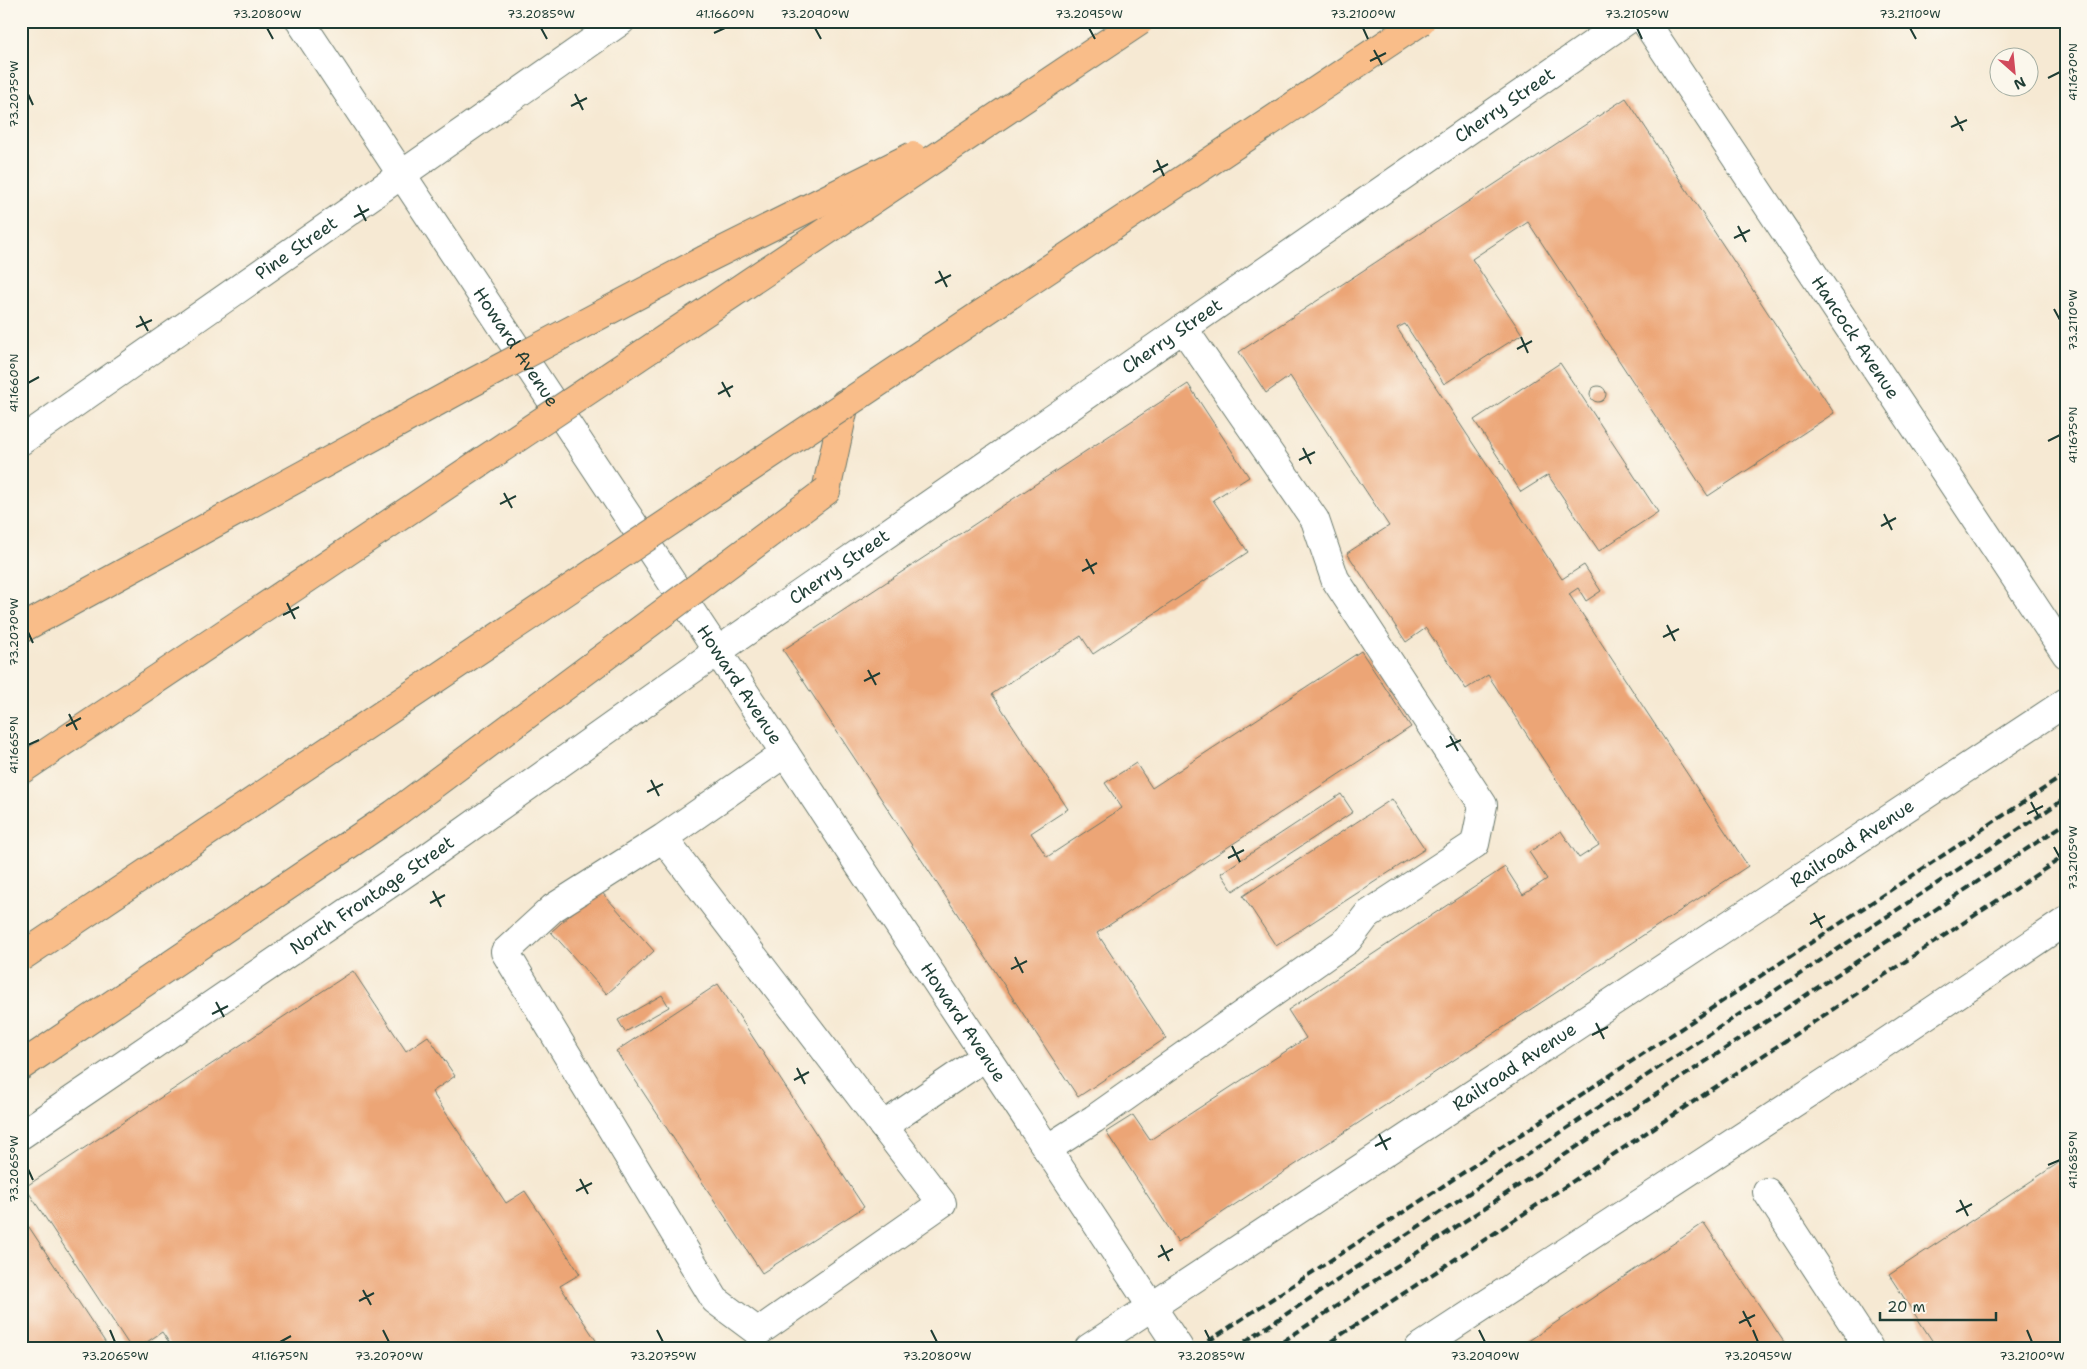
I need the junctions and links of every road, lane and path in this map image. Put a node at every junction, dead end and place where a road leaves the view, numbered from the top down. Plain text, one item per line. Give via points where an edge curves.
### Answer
1 (300, 21) edge
2 (621, 21) edge
3 (1140, 21) edge
4 (1421, 21) edge
5 (1626, 21) edge
6 (1645, 21) edge
7 (1010, 108) junction
8 (401, 174) junction
9 (1184, 328) junction
10 (845, 403) junction
11 (21, 441) edge
12 (21, 629) edge
13 (718, 652) junction
14 (2066, 654) edge
15 (2066, 702) edge
16 (785, 753) junction
17 (21, 770) edge
18 (663, 838) junction
19 (2066, 921) edge
20 (21, 957) edge
21 (986, 1056) junction
22 (21, 1066) edge
23 (883, 1126) junction
24 (21, 1135) edge
25 (1048, 1149) junction
26 (1768, 1192) dead end
27 (1152, 1306) junction
28 (1089, 1348) edge
29 (1179, 1348) edge
30 (1420, 1348) edge
31 (1869, 1348) edge

1 - 8 street, Howard Avenue
2 - 8 street, Pine Street
3 - 7 highway, bridge
4 - 10 highway, bridge
5 - 9 street, Cherry Street
6 - 14 street, Hancock Avenue
7 - 12 highway, bridge via 704,260
7 - 17 highway, bridge
8 - 11 street, Pine Street
8 - 13 street, Howard Avenue
9 - 13 street, Cherry Street
9 - 25 street via 1315,520 1335,579 1483,805 1475,844 1367,915 1348,940
10 - 20 highway, bridge
10 - 22 highway, bridge via 826,491 394,814
13 - 16 street, Howard Avenue
13 - 24 street, North Frontage Street via 417,865
15 - 27 street, Railroad Avenue
16 - 18 street
16 - 21 street, Howard Avenue
18 - 23 street
18 - 23 street via 553,908 505,952 715,1300 758,1332 942,1203
19 - 30 street
21 - 23 street
21 - 25 street, Howard Avenue
25 - 27 street, Howard Avenue
26 - 31 street
27 - 28 street, Railroad Avenue
27 - 29 street, Howard Avenue

